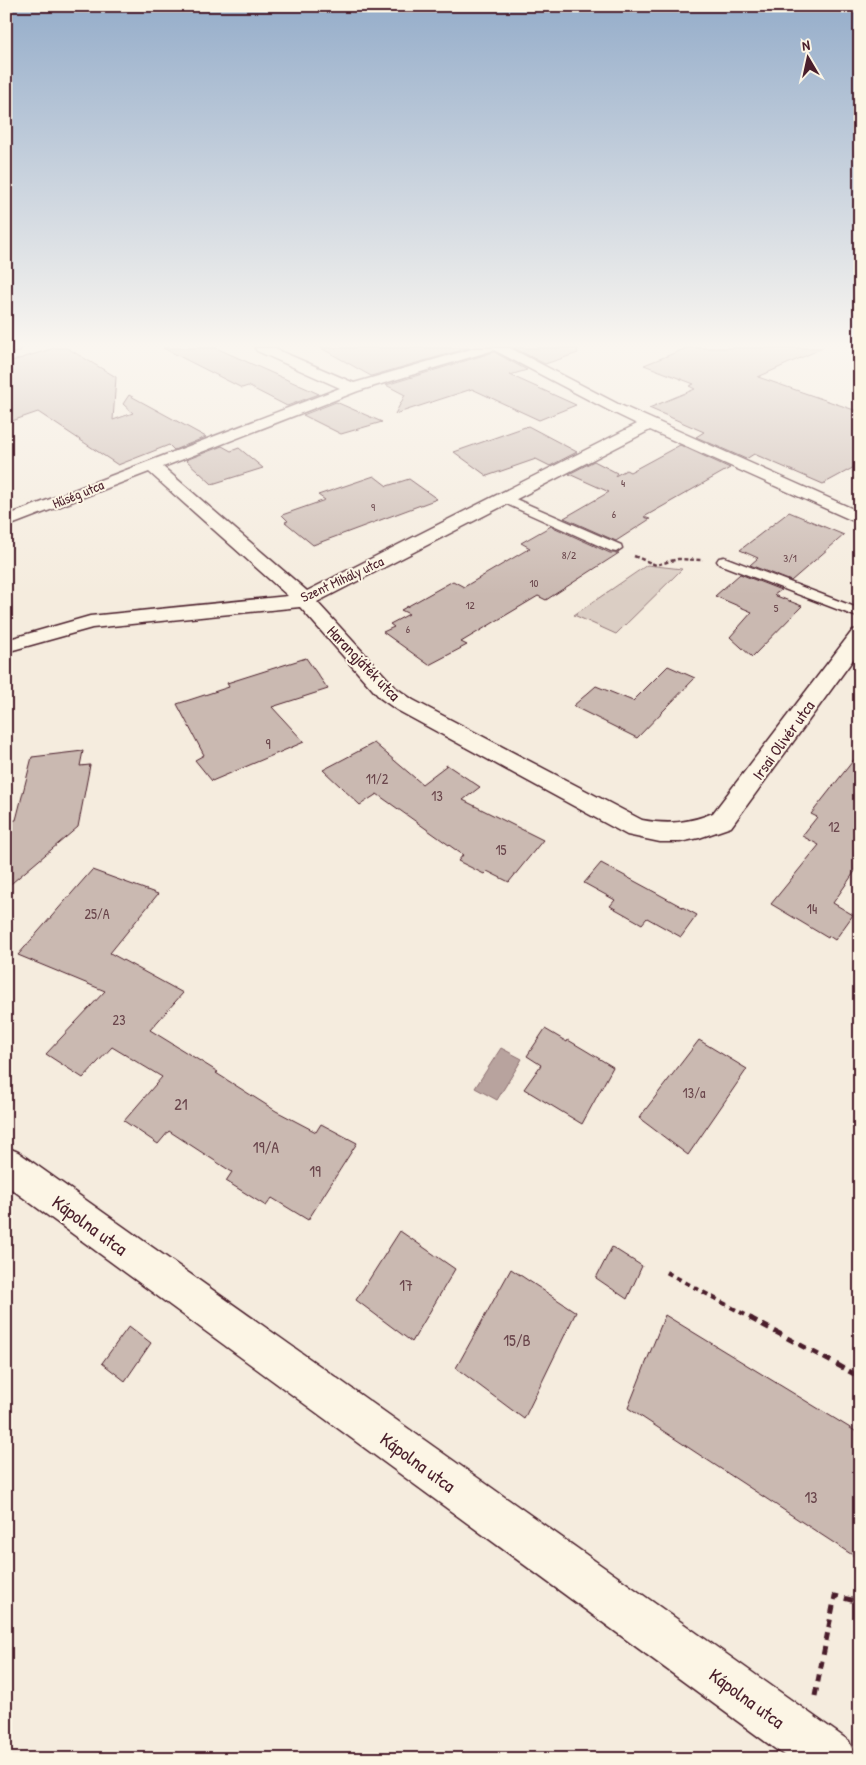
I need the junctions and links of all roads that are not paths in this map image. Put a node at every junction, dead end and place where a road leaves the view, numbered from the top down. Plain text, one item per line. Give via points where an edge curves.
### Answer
1 (242, 430) edge
2 (637, 430) edge
3 (663, 430) edge
4 (151, 465) junction
5 (504, 498) junction
6 (860, 519) edge
7 (6, 522) edge
8 (616, 548) road end
9 (724, 561) road end
10 (305, 600) junction
11 (860, 614) edge
12 (860, 636) edge
13 (8, 646) dead end
14 (696, 831) joint
15 (6, 1164) edge
16 (818, 1750) edge

1 - 4 street, Hűség utca
2 - 5 street, Szent Mihály utca
3 - 6 street
4 - 7 street, Hűség utca
4 - 10 street, Harangjáték utca
5 - 8 lane
5 - 10 street, Szent Mihály utca
9 - 11 lane
10 - 13 street, Szent Mihály utca via 90,622
10 - 14 street, Harangjáték utca via 388,693 405,706 636,828 662,834
12 - 14 street, Irsai Olivér utca via 736,804 722,820
15 - 16 street, Kápolna utca

